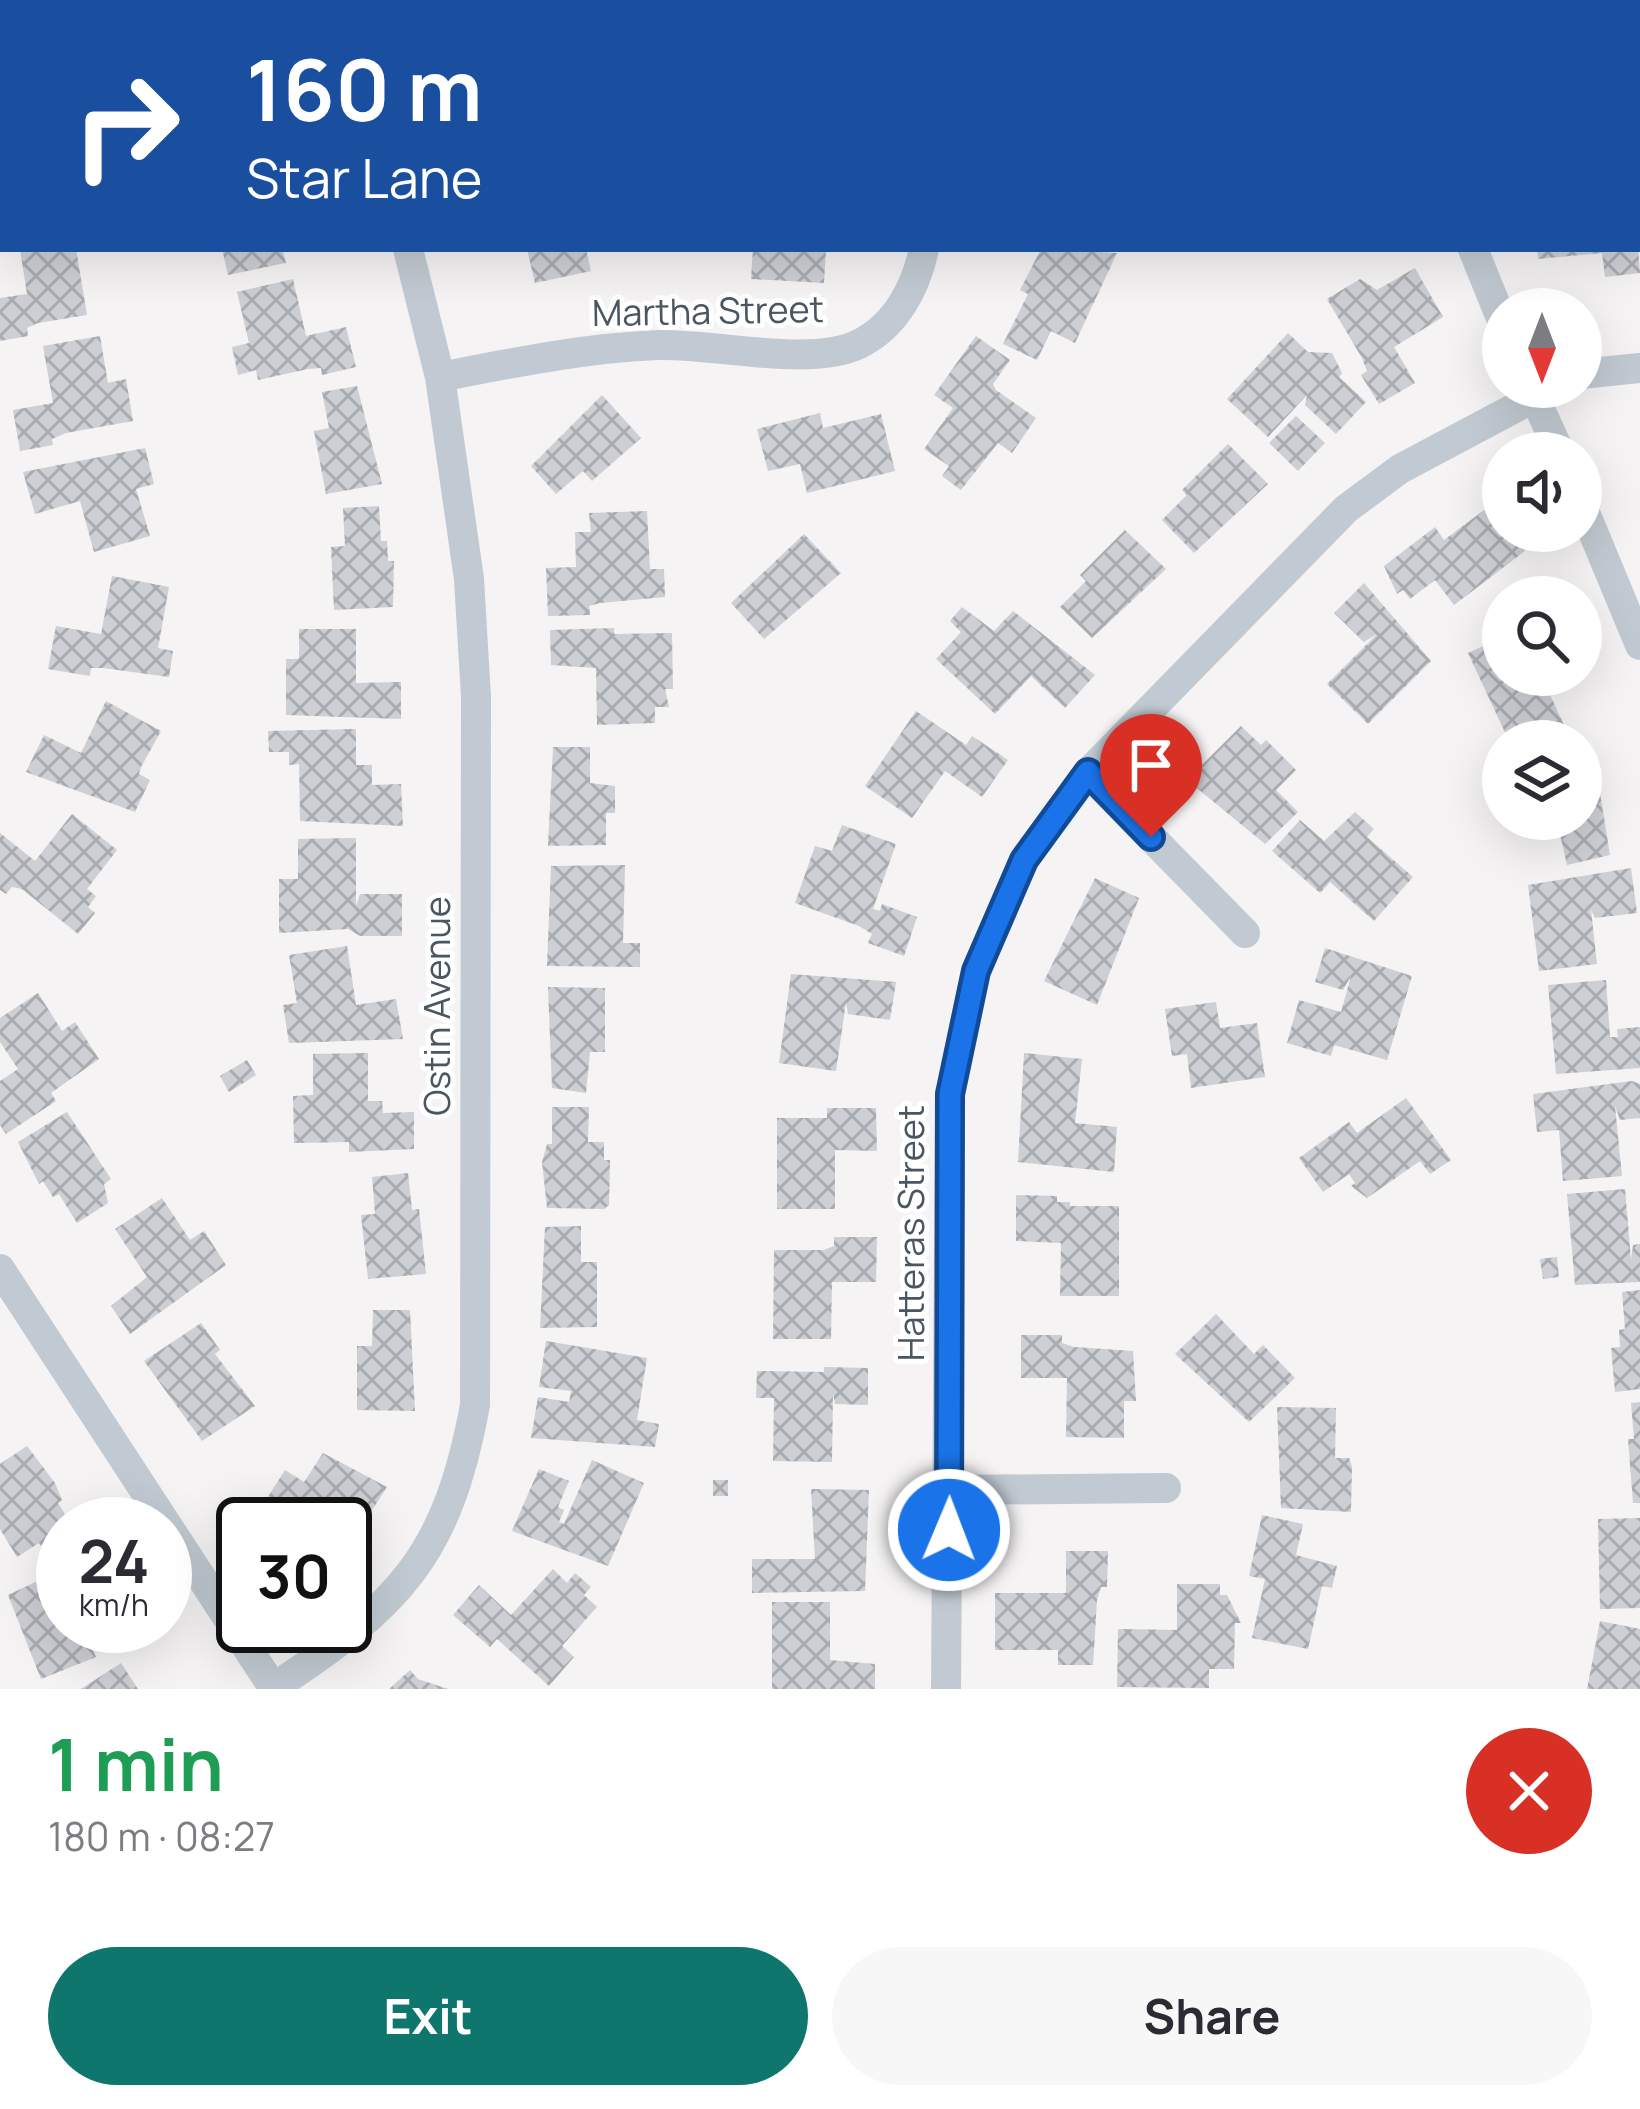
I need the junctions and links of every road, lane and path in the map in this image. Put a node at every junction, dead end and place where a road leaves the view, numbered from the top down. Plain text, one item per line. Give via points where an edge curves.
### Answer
1 (409, 252) edge
2 (923, 252) edge
3 (1474, 252) edge
4 (1489, 288) edge
5 (1640, 368) edge
6 (1602, 372) edge
7 (440, 377) junction
8 (1507, 408) edge
9 (1601, 552) edge
10 (1640, 646) edge
11 (1088, 772) junction
12 (1245, 933) dead end
13 (0, 1269) edge
14 (1166, 1488) dead end
15 (949, 1490) junction
16 (274, 1688) edge
17 (946, 1689) edge

1 - 7 street, Ostin Avenue
2 - 7 street, Martha Street via 896,315 858,345 814,354 661,345 562,353
3 - 4 street
5 - 6 street
7 - 16 street, Ostin Avenue via 469,579 476,698 475,1405 462,1478 423,1561 356,1634
8 - 11 street, Hatteras Street via 1346,509
9 - 10 street
11 - 12 street
11 - 15 street, Hatteras Street via 1024,860 976,971 950,1094
13 - 16 street
14 - 15 street
15 - 17 street, Hatteras Street

